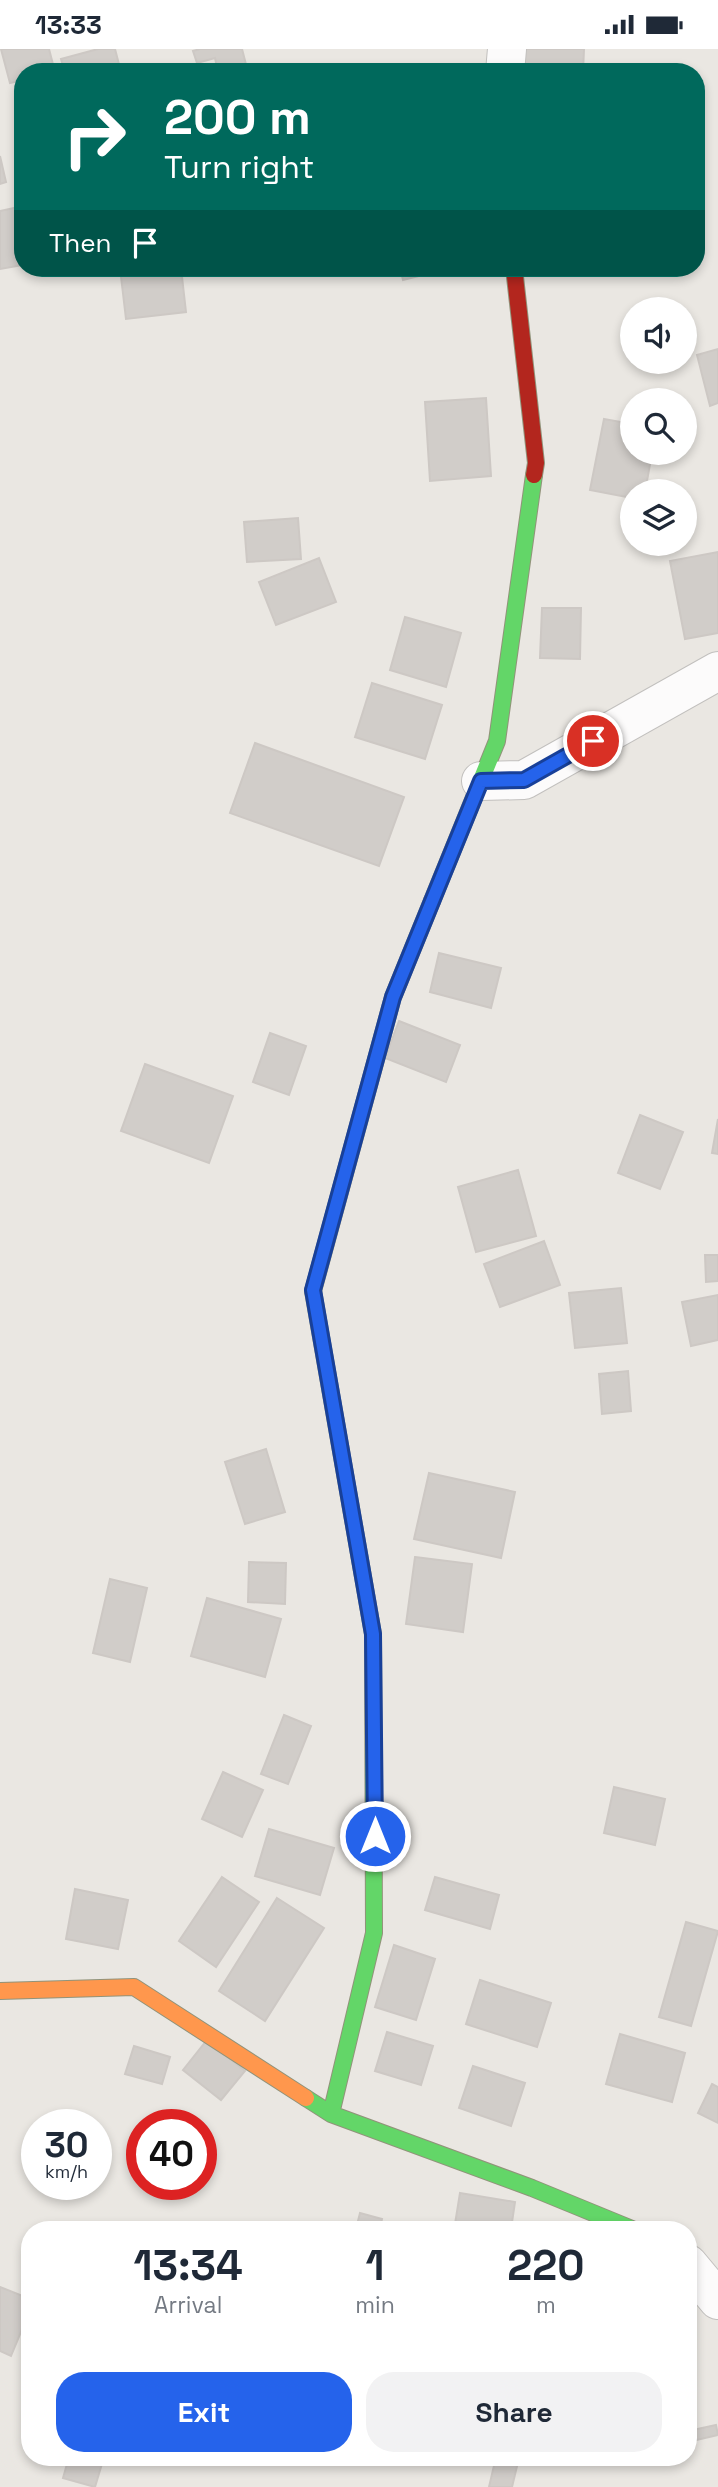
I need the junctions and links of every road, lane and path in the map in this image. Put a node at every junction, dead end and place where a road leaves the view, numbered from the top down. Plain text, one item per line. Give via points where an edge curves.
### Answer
1 (515, 277) edge
2 (718, 671) edge
3 (481, 781) junction
4 (0, 1991) edge
5 (331, 2115) junction
6 (612, 2221) edge
7 (697, 2275) edge
8 (718, 2300) edge

1 - 3 street via 536,463 497,741
2 - 3 street via 524,780
3 - 5 street via 393,997 313,1290 373,1634 374,1933
4 - 5 street via 134,1987
5 - 6 street
7 - 8 street

